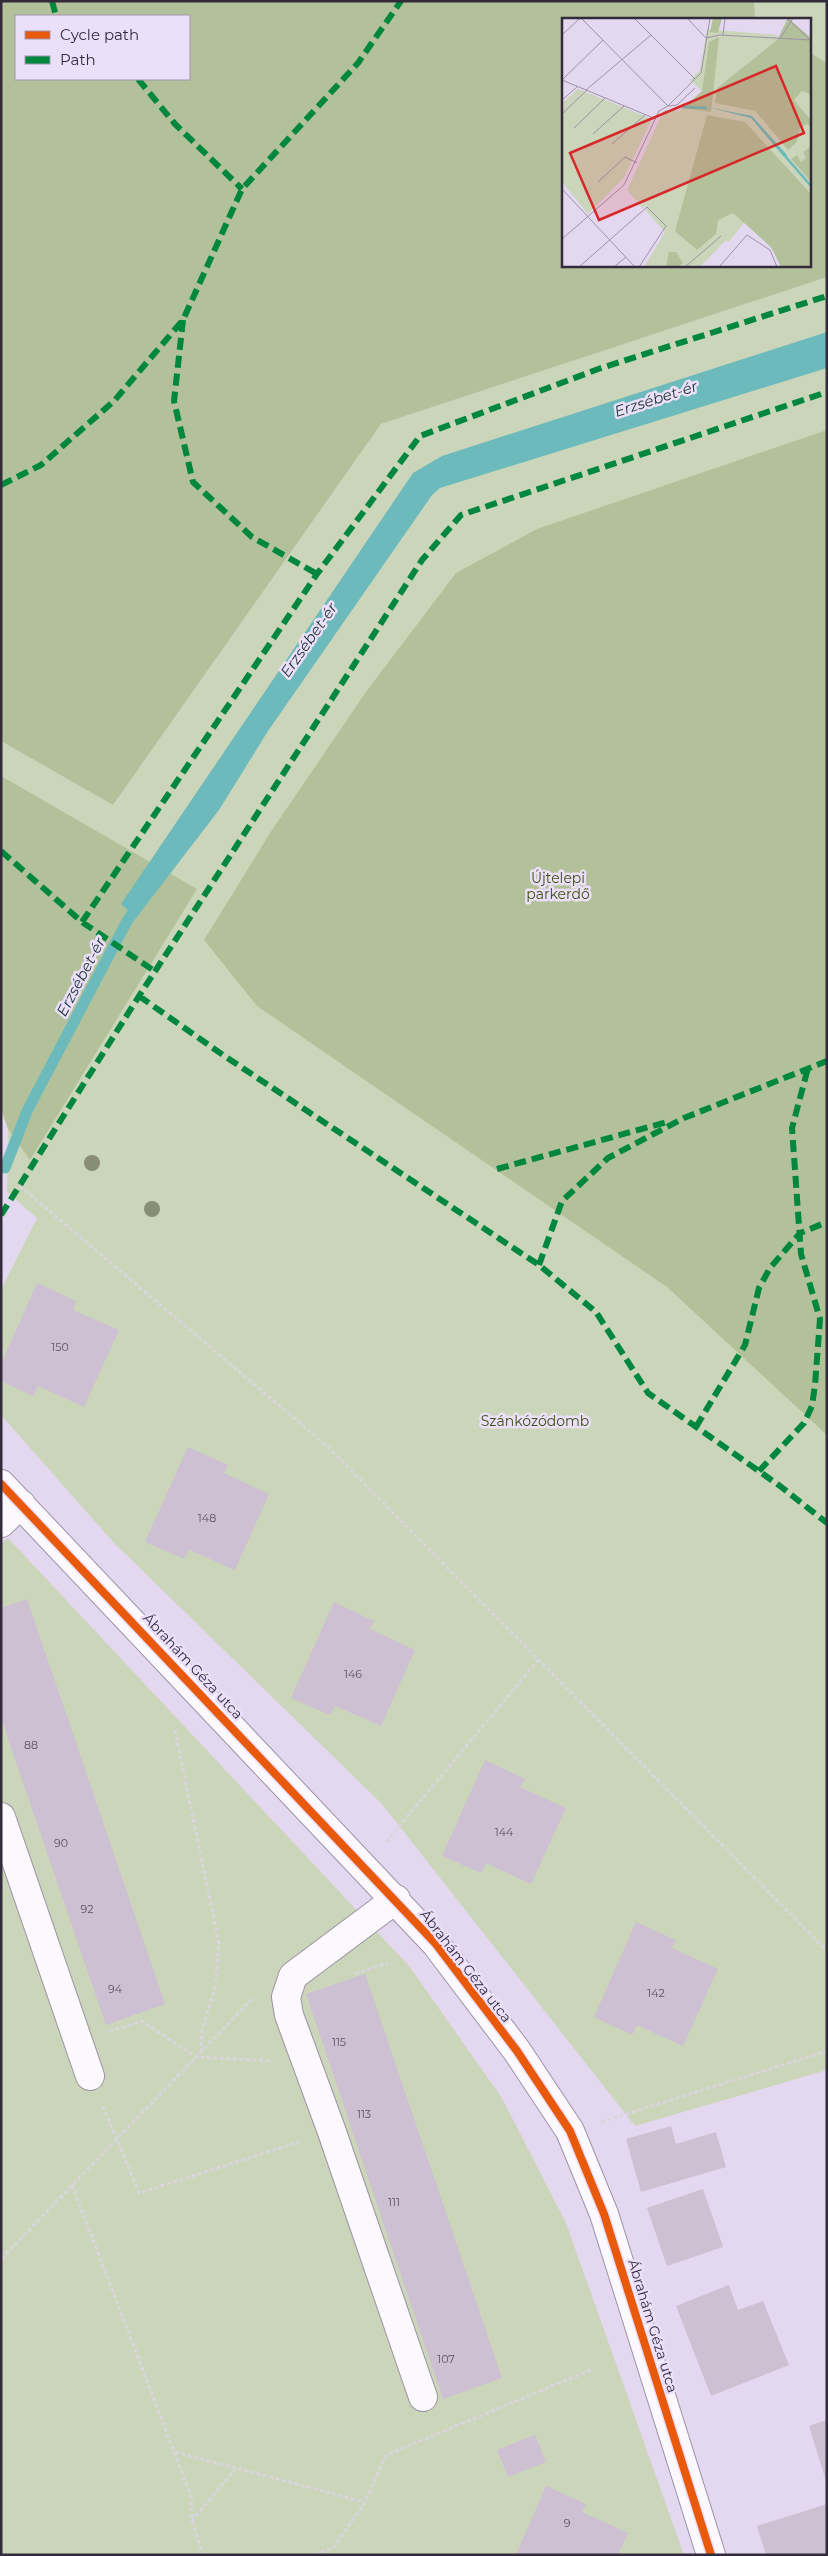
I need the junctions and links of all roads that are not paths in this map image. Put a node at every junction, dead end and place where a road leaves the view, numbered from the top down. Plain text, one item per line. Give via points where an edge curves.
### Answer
1 (1, 1484) edge
2 (22, 1504) junction
3 (1, 1523) edge
4 (1, 1817) edge
5 (396, 1899) junction
6 (90, 2076) road end
7 (423, 2397) dead end
8 (711, 2555) edge

1 - 2 street, Ábrahám Géza utca
2 - 3 street
2 - 5 street, Ábrahám Géza utca
4 - 6 street
5 - 7 street via 293,1976 286,1997 289,2015
5 - 8 street, Ábrahám Géza utca via 436,1944 517,2052 570,2132 604,2214

